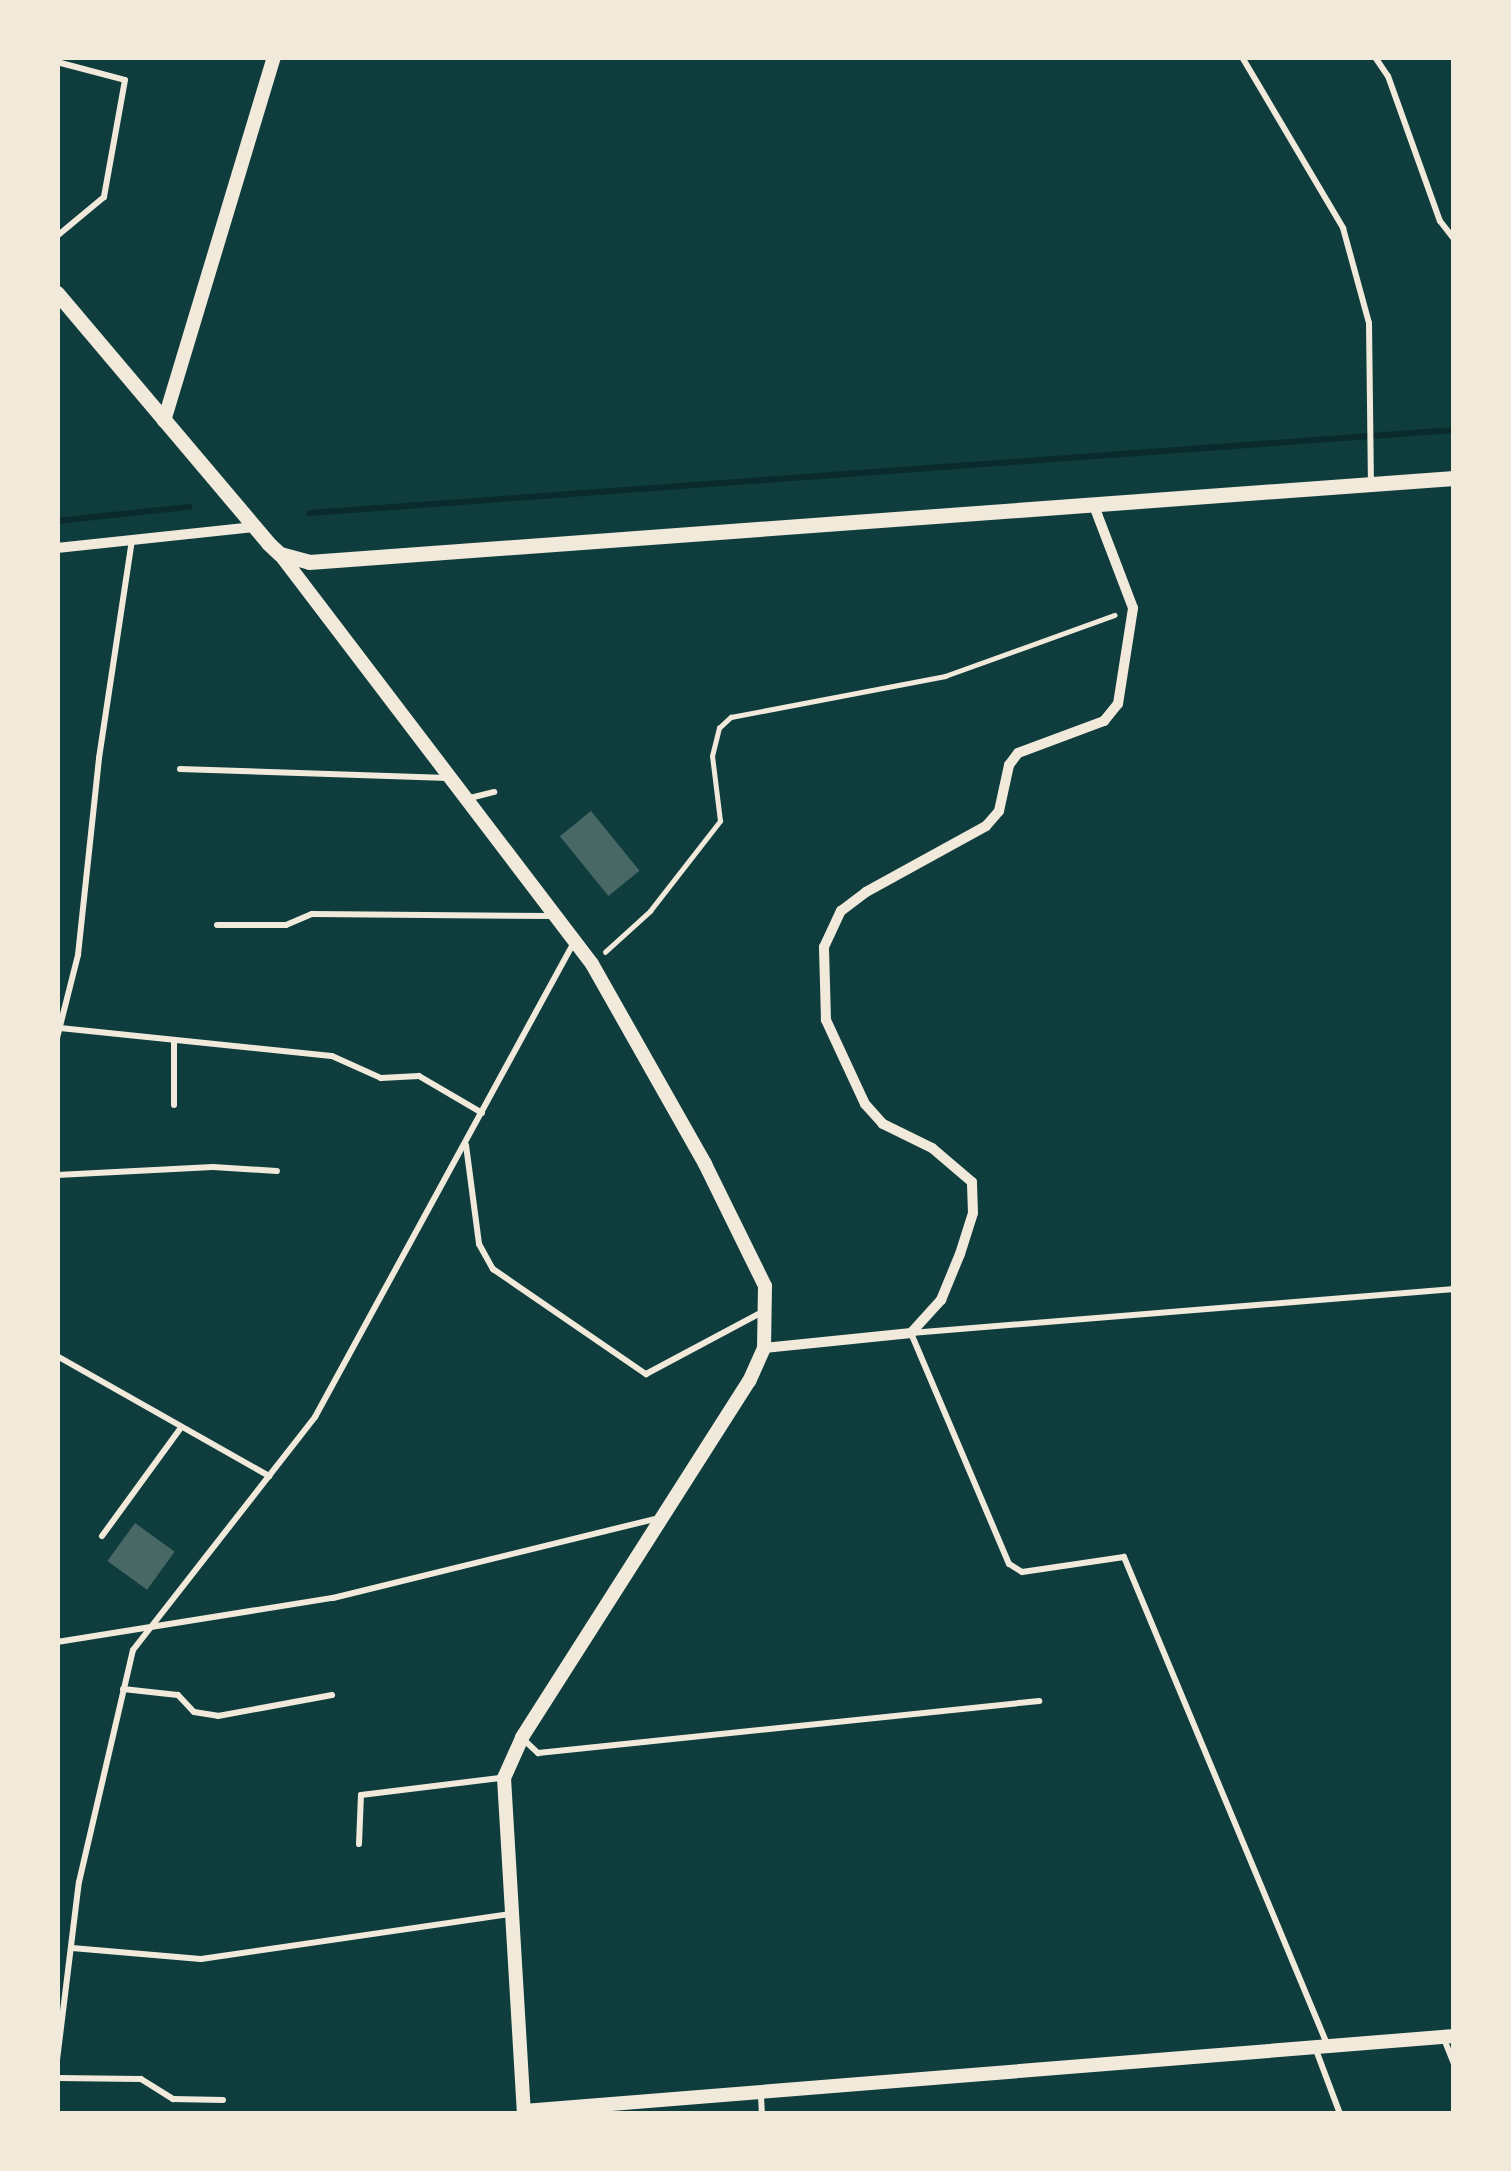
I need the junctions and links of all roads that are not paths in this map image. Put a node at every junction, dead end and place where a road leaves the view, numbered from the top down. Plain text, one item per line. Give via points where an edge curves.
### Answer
1 (274, 57) edge
2 (1242, 57) edge
3 (1375, 57) edge
4 (57, 62) edge
5 (57, 236) edge
6 (1454, 238) edge
7 (57, 293) edge
8 (164, 422) junction
9 (1454, 478) edge
10 (1371, 484) junction
11 (1093, 503) junction
12 (254, 527) junction
13 (132, 541) junction
14 (57, 548) edge
15 (280, 554) junction
16 (180, 769) dead end
17 (452, 778) junction
18 (494, 792) dead end
19 (466, 799) junction
20 (556, 916) junction
21 (217, 925) dead end
22 (574, 941) junction
23 (58, 1027) edge
24 (57, 1038) edge
25 (174, 1042) junction
26 (174, 1105) dead end
27 (482, 1113) junction
28 (466, 1141) junction
29 (278, 1171) dead end
30 (57, 1175) edge
31 (1454, 1289) edge
32 (767, 1310) junction
33 (910, 1333) junction
34 (764, 1348) junction
35 (57, 1356) edge
36 (180, 1429) junction
37 (269, 1476) junction
38 (665, 1517) junction
39 (102, 1536) dead end
40 (151, 1628) junction
41 (57, 1642) edge
42 (123, 1689) junction
43 (332, 1696) dead end
44 (1040, 1701) dead end
45 (522, 1738) junction
46 (504, 1778) junction
47 (359, 1844) dead end
48 (514, 1914) junction
49 (72, 1948) junction
50 (1449, 2037) edge
51 (1322, 2048) junction
52 (57, 2060) edge
53 (1454, 2064) edge
54 (57, 2078) edge
55 (760, 2092) junction
56 (223, 2100) dead end
57 (524, 2112) edge
58 (762, 2114) edge
59 (1340, 2114) edge

1 - 8 street
2 - 10 lane via 1342,228 1369,323
3 - 6 lane via 1440,221
4 - 5 lane via 125,80 104,197
7 - 8 main road
8 - 12 main road
9 - 10 main road
10 - 11 main road
11 - 15 main road via 349,561
11 - 33 street via 1133,608 1118,704 1104,721 1018,753 986,826 866,892 841,911 824,947 826,1020 865,1104 972,1182 973,1214 951,1277
12 - 13 street
12 - 15 main road
13 - 14 street
13 - 23 lane via 78,955
15 - 17 street
16 - 17 lane
17 - 19 street
18 - 19 lane
19 - 20 street
20 - 21 lane via 312,914 286,925
20 - 22 street
22 - 27 lane
22 - 32 street via 705,1164 765,1286
23 - 24 lane
23 - 25 lane
25 - 26 lane
25 - 27 lane via 332,1055 381,1078 419,1076
27 - 28 lane
28 - 32 lane via 478,1244 493,1269 646,1374
28 - 37 lane via 315,1417
29 - 30 lane
31 - 33 lane
32 - 34 street
33 - 34 street
33 - 51 lane via 1009,1564 1022,1572 1124,1557
34 - 38 street
35 - 36 lane
36 - 37 lane
36 - 39 lane
37 - 40 lane
38 - 40 lane via 333,1598
38 - 45 street
40 - 41 lane
40 - 42 lane via 134,1650
42 - 43 lane via 178,1695 194,1712 218,1716
42 - 49 lane
44 - 45 lane via 538,1753
45 - 46 street
46 - 47 lane via 361,1795
46 - 48 street
48 - 49 lane via 201,1958
48 - 57 street
49 - 52 lane
50 - 51 street
50 - 53 lane
51 - 55 street
51 - 59 lane
54 - 56 lane via 141,2079 173,2098
55 - 57 street
55 - 58 lane

